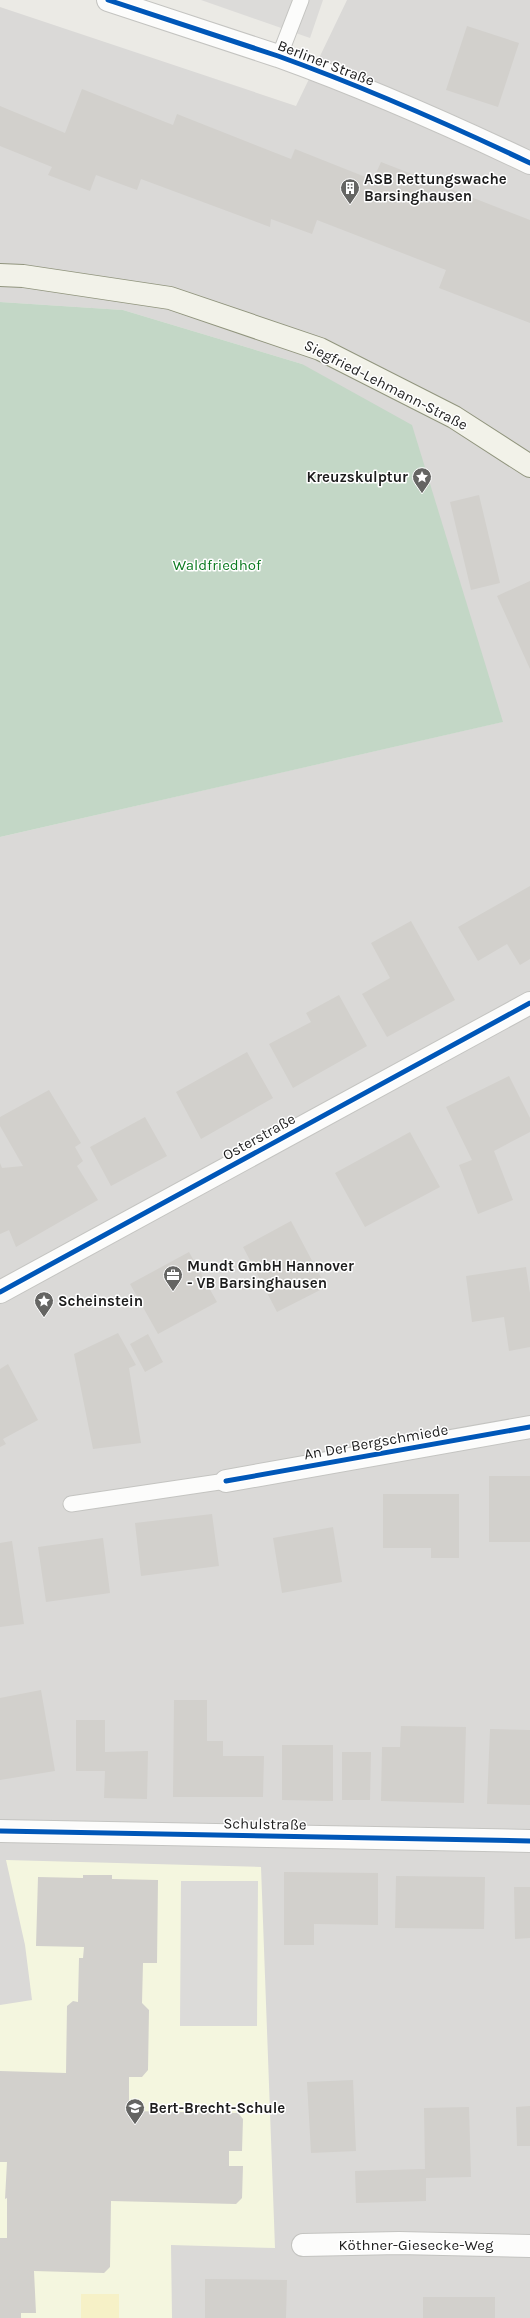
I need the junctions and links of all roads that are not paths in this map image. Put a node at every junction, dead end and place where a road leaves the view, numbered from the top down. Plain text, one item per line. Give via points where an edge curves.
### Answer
1 (108, 0) edge
2 (301, 0) edge
3 (279, 57) junction
4 (530, 163) edge
5 (0, 275) edge
6 (530, 466) edge
7 (530, 1003) edge
8 (0, 1292) edge
9 (530, 1427) edge
10 (226, 1482) joint
11 (71, 1504) dead end
12 (0, 1831) edge
13 (530, 1842) edge
14 (303, 2245) dead end
15 (530, 2246) edge

1 - 3 street, Berliner Straße
2 - 3 lane
3 - 4 street, Berliner Straße via 374,94
5 - 6 main road, Siegfried-Lehmann-Straße via 23,276 170,298 320,349 454,417
7 - 8 street, Osterstraße
9 - 10 street, An Der Bergschmiede
10 - 11 lane, An Der Bergschmiede
12 - 13 street, Schulstraße
14 - 15 street, Köthner-Giesecke-Weg via 399,2243

